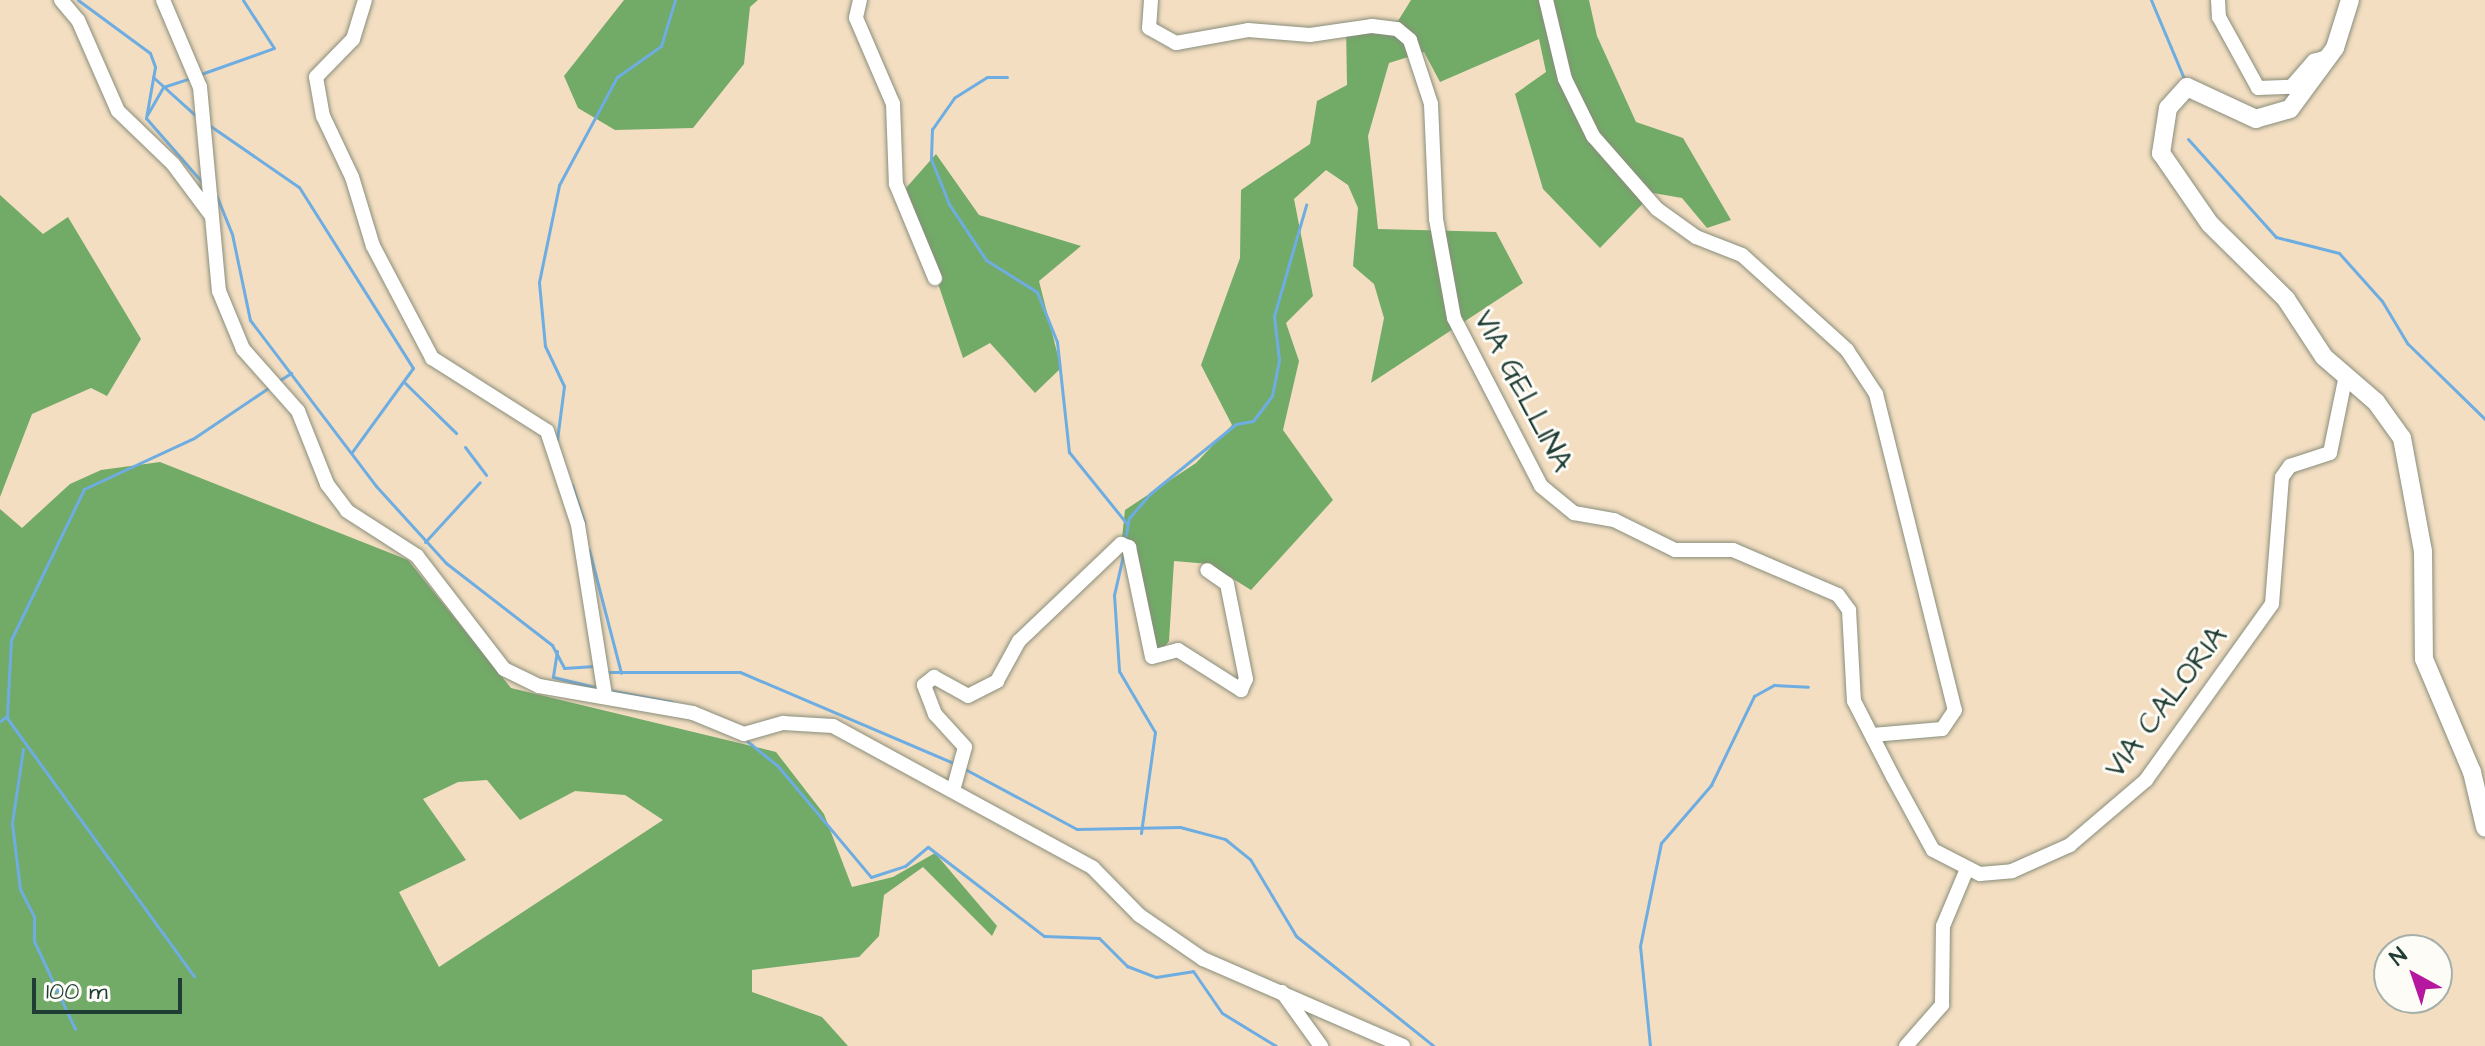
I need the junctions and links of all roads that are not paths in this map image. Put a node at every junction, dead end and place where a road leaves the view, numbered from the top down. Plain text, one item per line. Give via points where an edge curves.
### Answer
1 (61, 0) edge
2 (163, 0) edge
3 (365, 0) edge
4 (860, 0) edge
5 (1151, 0) edge
6 (1546, 0) edge
7 (2218, 0) edge
8 (2350, 0) edge
9 (2330, 57) junction
10 (212, 210) junction
11 (935, 278) dead end
12 (2346, 375) junction
13 (1207, 570) dead end
14 (604, 689) junction
15 (1872, 735) junction
16 (955, 784) junction
17 (2485, 827) edge
18 (1967, 869) junction
19 (1282, 992) junction
20 (1321, 1046) edge
21 (1403, 1046) edge
22 (1906, 1046) edge

1 - 10 street via 78,20 118,111
2 - 10 street via 200,87
3 - 14 street via 353,39 316,77 323,116 352,177 373,246 432,358 535,416 547,431 578,525
4 - 11 street via 856,18 893,104 898,192
5 - 15 street, VIA GELLINA via 1149,28 1176,43 1248,30 1310,35 1372,26 1397,29 1419,57 1431,104 1436,219 1454,318 1550,498 1675,550 1733,550 1838,595 1849,610 1854,701
6 - 15 street via 1565,79 1593,136 1657,209 1696,237 1742,255 1766,276 1847,350 1876,394 1955,710 1942,729
7 - 9 street via 2219,17 2258,88 2291,87 2314,61
8 - 9 main road
9 - 12 main road via 2290,109 2267,120 2205,91 2180,90 2159,142 2210,224 2286,299 2324,357
10 - 14 street via 228,321 261,374 298,411 327,484 347,511 417,556 467,629 513,675
12 - 17 main road via 2391,421 2409,460 2423,551 2424,659 2472,772
12 - 18 street, VIA CALORIA via 2330,453 2290,466 2282,477 2272,604 2146,780 2070,845 1992,876
13 - 16 street via 1227,584 1246,679 1241,690 1186,653 1152,657 1129,547 1121,544 1019,641 997,681 968,696 929,678 930,705 965,756
14 - 16 street via 693,713 744,734 783,723 833,726
15 - 18 street, VIA CALORIA via 1933,850
16 - 19 street via 1027,837 1093,868 1139,915 1203,959
18 - 22 street via 1943,926 1942,1005
19 - 20 street
19 - 21 street

